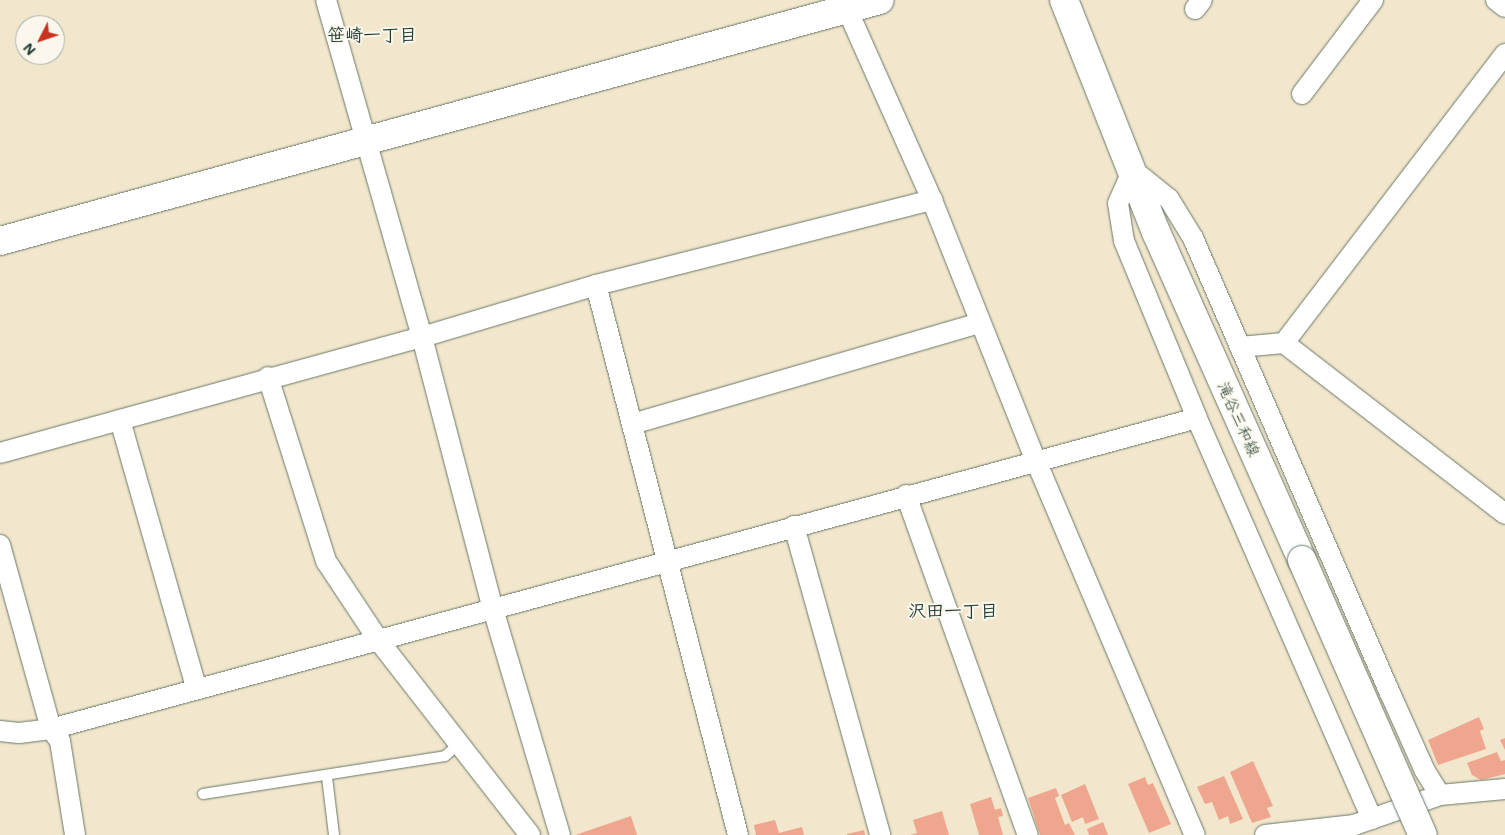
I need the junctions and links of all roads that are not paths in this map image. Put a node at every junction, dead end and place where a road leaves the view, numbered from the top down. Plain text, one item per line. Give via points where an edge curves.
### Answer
1 (326, 0) edge
2 (880, 0) edge
3 (1064, 0) edge
4 (1373, 0) edge
5 (1496, 0) edge
6 (845, 5) edge
7 (1505, 7) edge
8 (1505, 54) edge
9 (1302, 94) dead end
10 (366, 142) junction
11 (1133, 170) junction
12 (932, 200) junction
13 (0, 242) edge
14 (596, 285) junction
15 (979, 323) junction
16 (422, 337) junction
17 (1284, 343) junction
18 (1240, 347) junction
19 (268, 377) junction
20 (1197, 418) junction
21 (120, 420) junction
22 (632, 424) junction
23 (0, 453) edge
24 (1036, 461) junction
25 (906, 495) junction
26 (1505, 514) edge
27 (794, 526) junction
28 (0, 545) edge
29 (666, 562) junction
30 (493, 609) junction
31 (378, 641) junction
32 (196, 687) junction
33 (51, 729) junction
34 (0, 731) edge
35 (459, 744) junction
36 (327, 776) junction
37 (1505, 789) edge
38 (203, 794) dead end
39 (1440, 795) junction
40 (1372, 819) junction
41 (75, 835) edge
42 (334, 835) edge
43 (530, 835) edge
44 (560, 835) edge
45 (738, 835) edge
46 (880, 835) edge
47 (1028, 835) edge
48 (1195, 835) edge
49 (1265, 835) edge
50 (1423, 835) edge

1 - 10 street
2 - 6 street
3 - 11 street, 滝谷三和線
4 - 9 street
5 - 7 street
6 - 10 street
6 - 12 street
8 - 17 street
10 - 13 street
10 - 16 street
11 - 18 street via 1169,199 1193,238
11 - 20 street via 1118,204 1124,241
11 - 50 street, 滝谷三和線, bridge via 1156,232
12 - 14 street
12 - 15 street
14 - 16 street
14 - 22 street
15 - 22 street
15 - 24 street
16 - 19 street
16 - 30 street
17 - 18 street
17 - 26 street
18 - 39 street via 1390,693
19 - 21 street
19 - 31 street via 326,561
20 - 24 street
20 - 40 street
21 - 23 street
21 - 32 street
22 - 29 street
24 - 25 street
24 - 48 street
25 - 27 street
25 - 47 street
27 - 29 street
27 - 46 street
28 - 33 street
29 - 30 street
29 - 45 street
30 - 31 street
30 - 44 street
31 - 32 street
31 - 35 street
32 - 33 street
33 - 34 street via 19,733
33 - 41 street via 60,741
35 - 36 lane via 445,756
35 - 43 street
36 - 38 lane
36 - 42 lane
37 - 39 street
39 - 40 street
40 - 49 street via 1354,825

